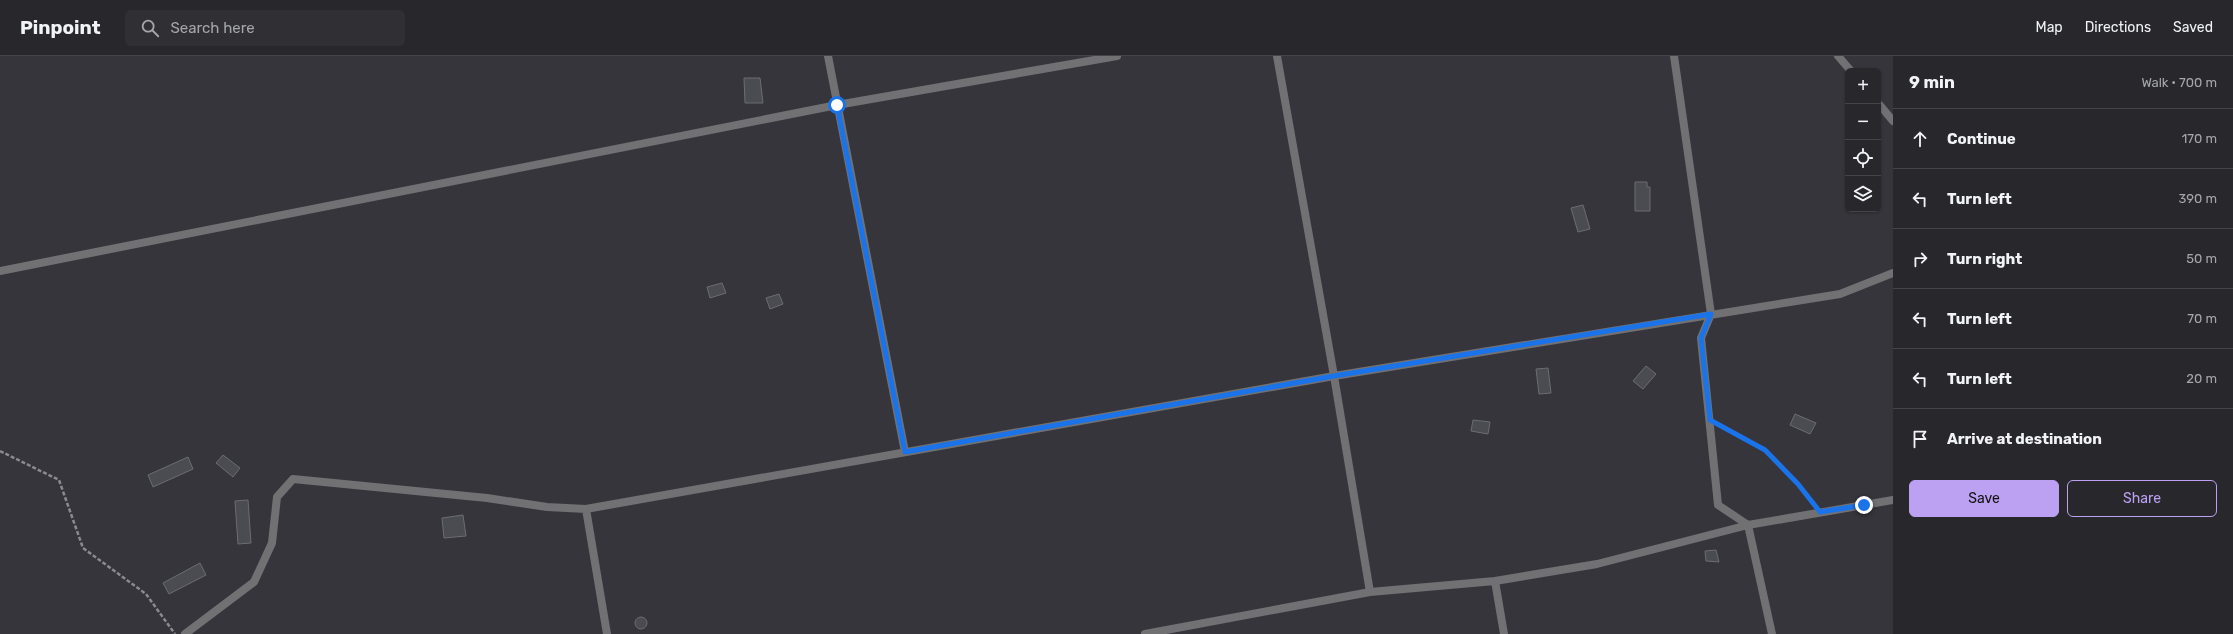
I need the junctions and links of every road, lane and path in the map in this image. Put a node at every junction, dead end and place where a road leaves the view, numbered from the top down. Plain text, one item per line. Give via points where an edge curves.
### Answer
1 (828, 56) edge
2 (1117, 56) edge
3 (1277, 56) edge
4 (1674, 56) edge
5 (1838, 56) edge
6 (1848, 68) edge
7 (1879, 104) edge
8 (837, 105) junction
9 (1893, 121) edge
10 (0, 272) edge
11 (1893, 273) edge
12 (1711, 314) junction
13 (1334, 376) junction
14 (1710, 420) junction
15 (0, 451) edge
16 (905, 452) junction
17 (1893, 500) edge
18 (586, 509) junction
19 (1820, 512) junction
20 (1748, 525) junction
21 (1495, 581) junction
22 (1370, 592) junction
23 (175, 634) edge
24 (185, 634) edge
25 (607, 634) edge
26 (1144, 634) edge
27 (1504, 634) edge
28 (1772, 634) edge

1 - 8 street
2 - 8 street
3 - 13 street
4 - 12 street
5 - 6 street
7 - 9 street
8 - 10 street
8 - 16 street
11 - 12 street via 1840,294
12 - 13 street
12 - 14 street via 1701,338
13 - 16 street
13 - 22 street
14 - 19 path via 1765,450 1798,484
14 - 20 street via 1718,505
15 - 23 path via 59,480 83,548 146,594
16 - 18 street
17 - 19 street
18 - 24 street via 293,479 277,497 272,543 254,582
18 - 25 street
19 - 20 street
20 - 21 street via 1597,564
20 - 28 street
21 - 22 street
21 - 27 street
22 - 26 street

